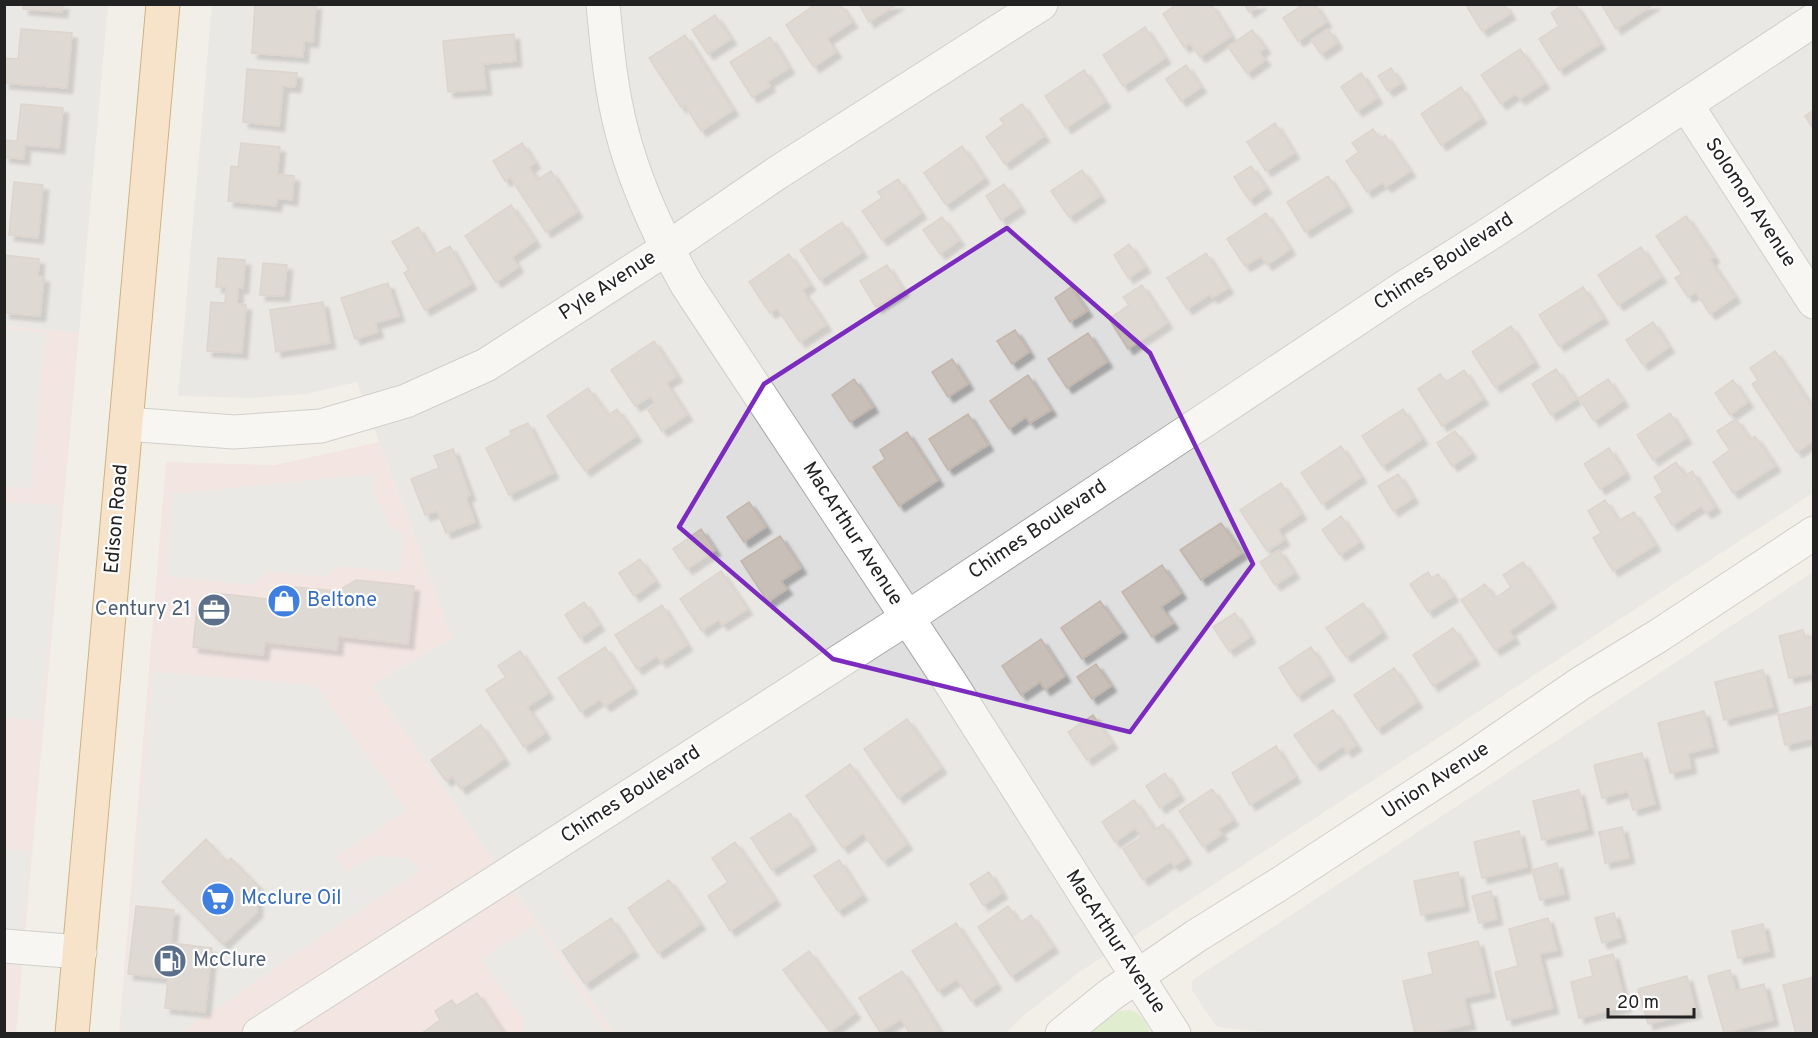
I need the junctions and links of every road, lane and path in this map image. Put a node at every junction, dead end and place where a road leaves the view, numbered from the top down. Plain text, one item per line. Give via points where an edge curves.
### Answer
1 (163, 4) edge
2 (603, 4) edge
3 (1041, 4) edge
4 (1814, 20) edge
5 (1686, 104) junction
6 (666, 249) junction
7 (1814, 302) edge
8 (126, 424) junction
9 (1814, 533) edge
10 (907, 618) junction
11 (4, 946) edge
12 (80, 952) junction
13 (1138, 976) junction
14 (72, 1034) edge
15 (259, 1034) edge
16 (1062, 1034) edge
17 (1174, 1034) edge

1 - 8 main road, Edison Road
2 - 6 street, MacArthur Avenue via 608,60 622,133
3 - 6 street, Pyle Avenue
4 - 5 street, Chimes Boulevard
5 - 7 street, Solomon Avenue
5 - 10 street, Chimes Boulevard
6 - 8 street, Pyle Avenue via 486,365 406,401 321,426 287,430 234,432
6 - 10 street, MacArthur Avenue
8 - 12 main road, Edison Road
9 - 13 street, Union Avenue
10 - 13 street, MacArthur Avenue
10 - 15 street, Chimes Boulevard
11 - 12 street
12 - 14 main road, Edison Road
13 - 16 street, Union Avenue
13 - 17 street, MacArthur Avenue

